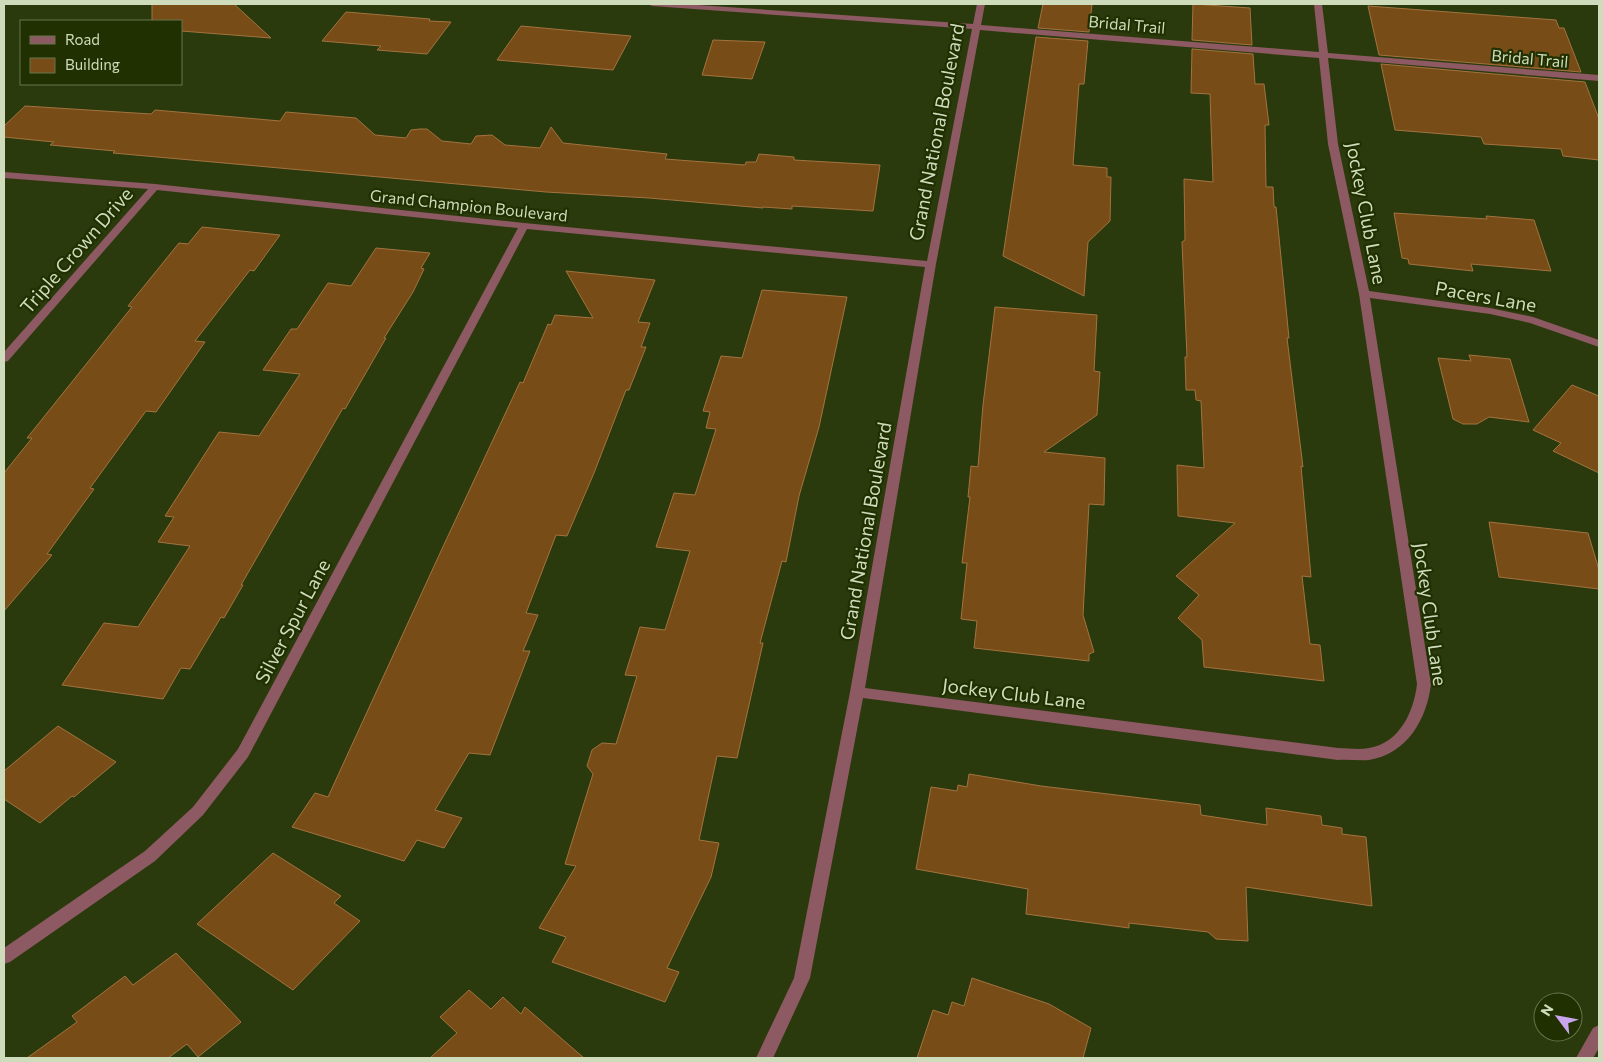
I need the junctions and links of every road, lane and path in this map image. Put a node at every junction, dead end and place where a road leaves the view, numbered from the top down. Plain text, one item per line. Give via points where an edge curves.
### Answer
1 (652, 4) edge
2 (982, 4) edge
3 (1318, 4) edge
4 (977, 27) junction
5 (1325, 56) junction
6 (1599, 78) edge
7 (4, 175) edge
8 (155, 187) junction
9 (524, 226) junction
10 (931, 264) junction
11 (1364, 294) junction
12 (1599, 344) edge
13 (4, 360) edge
14 (857, 692) junction
15 (4, 957) edge
16 (1599, 1033) edge
17 (764, 1058) edge
18 (1584, 1058) edge

1 - 4 street, Bridal Trail
2 - 4 street, Grand National Boulevard
3 - 5 street, Jockey Club Lane
4 - 5 street, Bridal Trail
4 - 10 street, Grand National Boulevard
5 - 6 street, Bridal Trail
5 - 11 street, Jockey Club Lane via 1333,144
7 - 8 street, Grand Champion Boulevard
8 - 9 street, Grand Champion Boulevard
8 - 13 street, Triple Crown Drive
9 - 10 street, Grand Champion Boulevard
9 - 15 street, Silver Spur Lane via 243,753 198,810 150,856
10 - 14 street, Grand National Boulevard
11 - 12 street, Pacers Lane via 1533,320
11 - 14 street, Jockey Club Lane via 1424,684 1416,719 1397,742 1373,753 1338,754
14 - 17 street, Grand National Boulevard via 802,978
16 - 18 street

